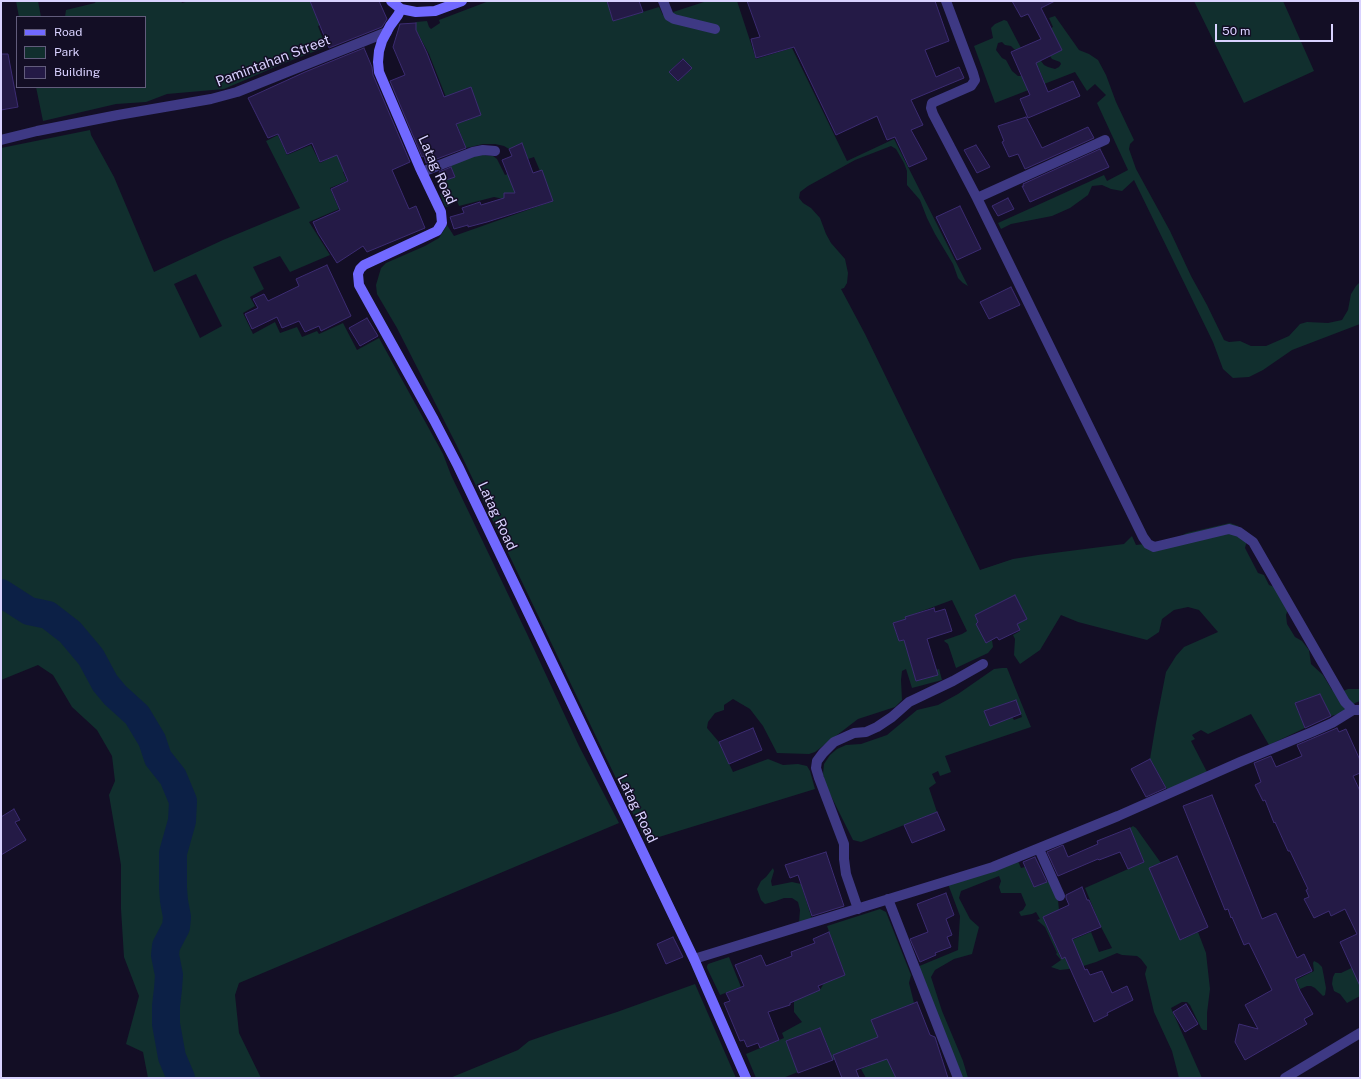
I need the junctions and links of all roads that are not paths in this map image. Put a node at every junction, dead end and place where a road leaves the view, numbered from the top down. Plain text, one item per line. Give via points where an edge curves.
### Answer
1 (391, 1) edge
2 (462, 1) edge
3 (663, 1) edge
4 (946, 1) edge
5 (401, 9) junction
6 (715, 29) dead end
7 (387, 32) junction
8 (1, 140) edge
9 (1105, 140) dead end
10 (495, 151) dead end
11 (422, 172) junction
12 (977, 198) junction
13 (983, 664) dead end
14 (1356, 710) edge
15 (1039, 849) junction
16 (1060, 896) dead end
17 (888, 899) junction
18 (858, 909) junction
19 (694, 959) junction
20 (1360, 1033) edge
21 (746, 1078) edge
22 (958, 1078) edge
23 (1285, 1078) edge

1 - 5 street
2 - 5 street via 435,11 416,12
3 - 6 street via 669,16 674,19
4 - 12 street via 975,80 971,86 936,100 931,108
5 - 7 street, Latag Road
7 - 8 street, Pamintahan Street via 224,96 44,129
7 - 11 street, Latag Road via 379,51 379,72
9 - 12 street
10 - 11 street via 473,152
11 - 19 street, Latag Road via 440,212 440,227 437,231 364,265 358,274 359,285 448,447
12 - 14 street via 1148,544 1154,547 1229,529 1239,532 1253,542 1345,702
13 - 18 street via 909,702 877,727 834,742 818,761 816,768 844,844 846,874
14 - 15 street via 1312,732
15 - 16 street
15 - 17 street via 993,867
17 - 18 street
17 - 22 street
18 - 19 street
19 - 21 street, Latag Road
20 - 23 street

